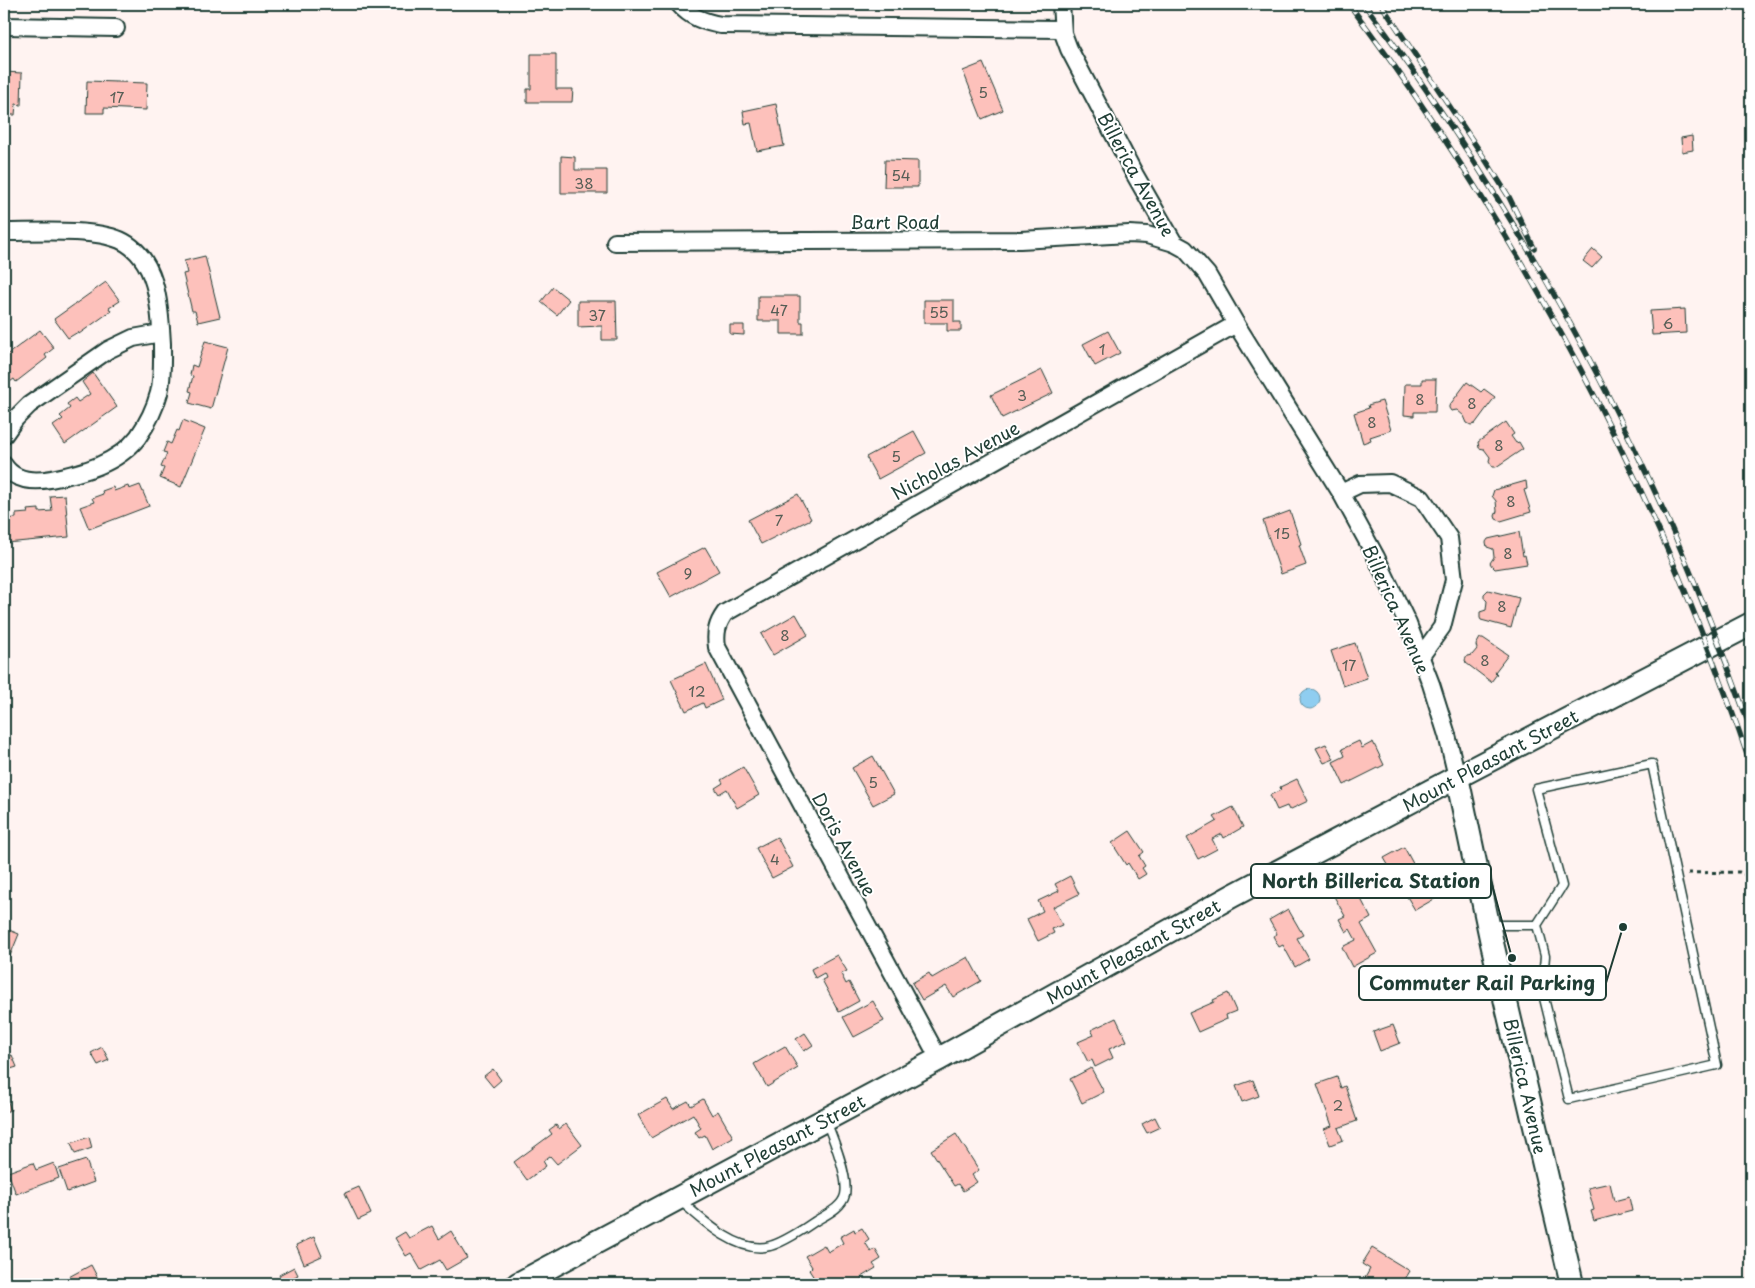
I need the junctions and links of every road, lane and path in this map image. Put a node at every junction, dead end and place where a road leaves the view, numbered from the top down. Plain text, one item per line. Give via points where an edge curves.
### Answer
1 (1062, 4) edge
2 (683, 8) edge
3 (4, 26) edge
4 (116, 28) dead end
5 (1062, 29) junction
6 (4, 232) edge
7 (615, 242) dead end
8 (1174, 243) junction
9 (1236, 324) junction
10 (161, 333) junction
11 (4, 435) edge
12 (4, 465) edge
13 (1341, 493) junction
14 (1751, 624) edge
15 (717, 647) joint
16 (1421, 656) junction
17 (1457, 777) junction
18 (1676, 873) junction
19 (1751, 877) edge
20 (1488, 925) junction
21 (1537, 925) junction
22 (1542, 990) junction
23 (1506, 999) junction
24 (939, 1059) junction
25 (826, 1119) junction
26 (678, 1198) junction
27 (518, 1284) edge
28 (1572, 1284) edge

1 - 5 street, Billerica Avenue
2 - 5 street via 710,23 721,25
3 - 4 street
5 - 8 street, Billerica Avenue via 1069,49
6 - 10 street via 88,233 120,240 132,247 151,276 160,311
7 - 8 street, Bart Road via 1020,240 1129,234 1147,235
8 - 9 street, Billerica Avenue via 1185,249 1207,274
9 - 13 street, Billerica Avenue
9 - 15 street, Nicholas Avenue via 726,613 716,630
10 - 11 street via 133,338 108,350 30,405
10 - 12 street via 159,392 146,424 128,448 104,463 76,474 46,480 22,479 14,476
13 - 16 street, Billerica Avenue via 1394,592
13 - 16 street via 1360,484 1390,483 1422,498 1449,538 1454,580 1442,627
14 - 17 main road, Mount Pleasant Street
15 - 24 street, Doris Avenue
16 - 17 street, Billerica Avenue via 1440,710
17 - 20 main road, Billerica Avenue
17 - 24 main road, Mount Pleasant Street via 1232,896
18 - 19 path via 1739,872
18 - 21 lane via 1652,764 1536,790 1562,886
18 - 22 lane via 1717,1065 1569,1099
20 - 21 lane
20 - 23 main road, Billerica Avenue
21 - 22 lane via 1545,956
22 - 23 lane
23 - 28 main road, Billerica Avenue
24 - 25 main road, Mount Pleasant Street
25 - 26 main road, Mount Pleasant Street
25 - 26 lane via 843,1172 845,1196 838,1207 805,1228 770,1246 742,1244 709,1226
26 - 27 main road, Mount Pleasant Street

